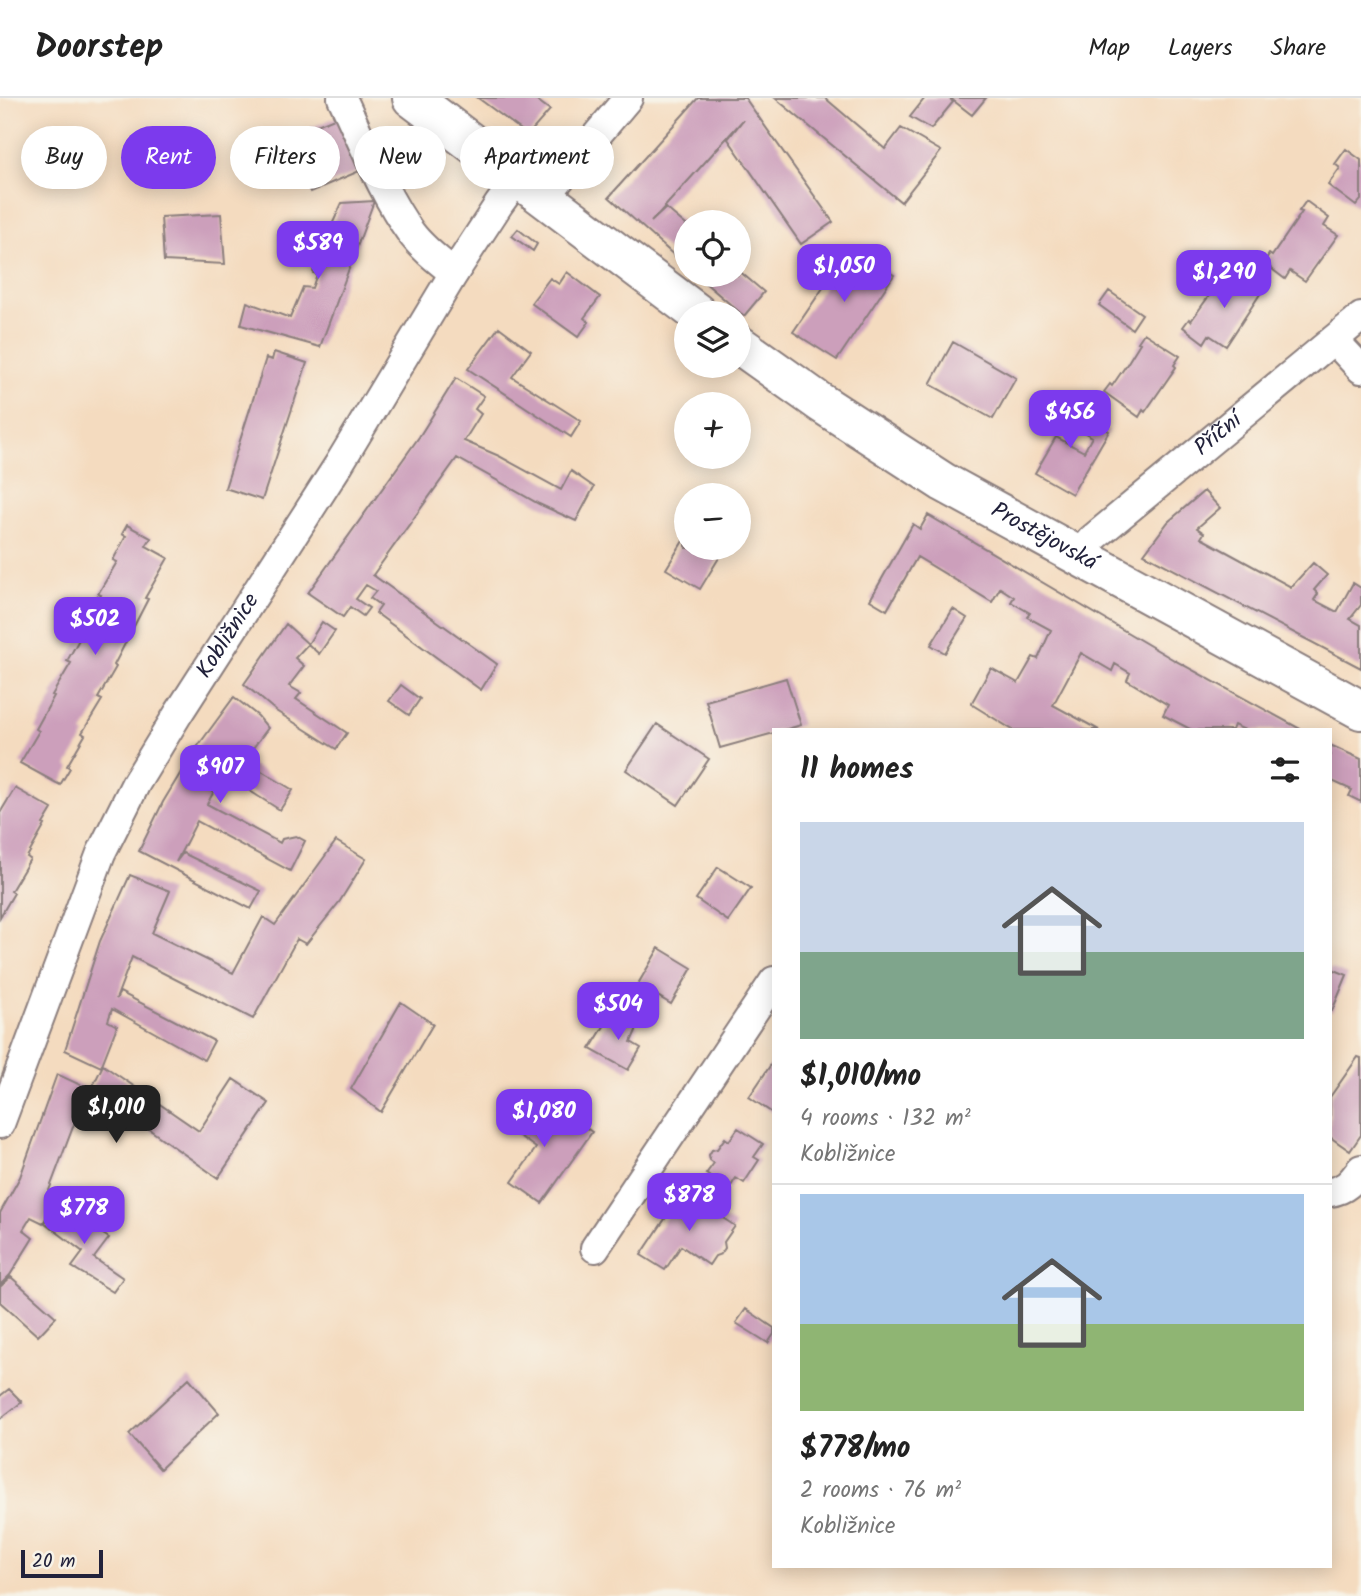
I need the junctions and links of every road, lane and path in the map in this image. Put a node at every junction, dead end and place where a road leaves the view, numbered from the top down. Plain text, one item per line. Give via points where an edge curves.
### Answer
1 (342, 98) edge
2 (412, 98) edge
3 (628, 98) edge
4 (598, 126) edge
5 (460, 134) edge
6 (529, 189) edge
7 (532, 189) edge
8 (454, 274) junction
9 (681, 301) edge
10 (1361, 317) edge
11 (1334, 340) junction
12 (751, 353) edge
13 (1361, 369) edge
14 (1078, 556) junction
15 (1361, 710) edge
16 (772, 984) edge
17 (0, 1124) edge
18 (1361, 1169) edge
19 (1332, 1192) edge
20 (595, 1248) dead end

1 - 8 street via 401,217 430,254
2 - 5 main road
3 - 4 street, Kobližnice
6 - 8 street, Kobližnice via 499,204
7 - 9 main road
8 - 17 street, Kobližnice via 136,783 102,853
10 - 11 street, Příční
11 - 13 street
11 - 14 street, Příční via 1092,539
12 - 14 main road, Prostějovská via 902,457
14 - 15 main road, Prostějovská
16 - 20 street
18 - 19 street via 1349,1185

